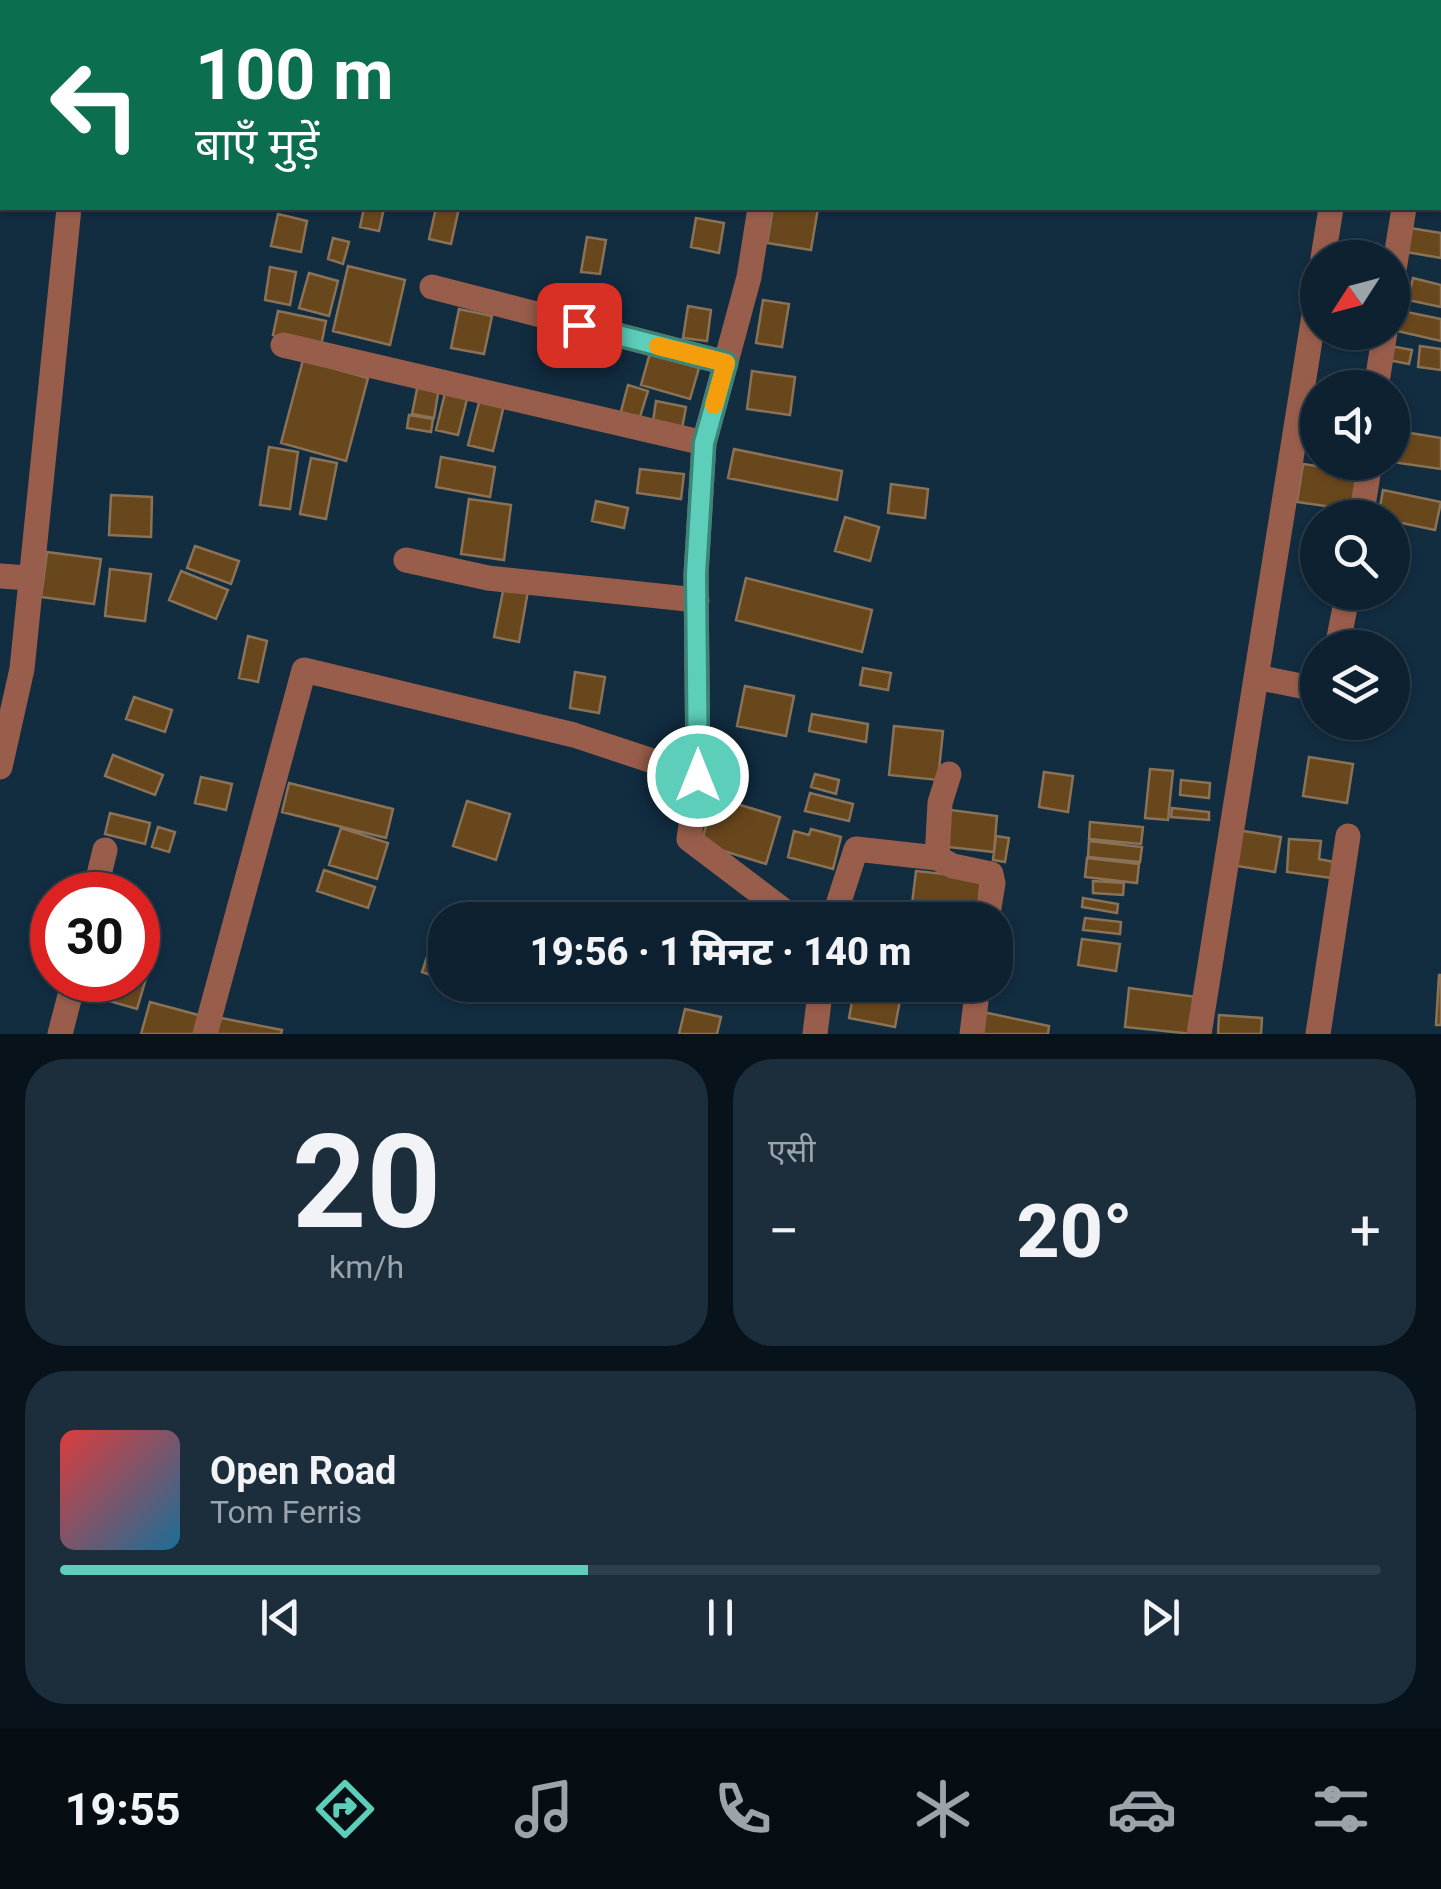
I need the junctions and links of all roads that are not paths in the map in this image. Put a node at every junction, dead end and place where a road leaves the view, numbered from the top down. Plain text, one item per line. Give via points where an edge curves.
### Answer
1 (69, 210) edge
2 (760, 210) edge
3 (1331, 210) edge
4 (1404, 210) edge
5 (1326, 240) edge
6 (1399, 240) edge
7 (432, 286) dead end
8 (283, 345) dead end
9 (1308, 350) edge
10 (726, 363) junction
11 (704, 443) junction
12 (406, 560) dead end
13 (0, 576) edge
14 (30, 578) junction
15 (697, 600) junction
16 (1256, 677) junction
17 (1300, 686) edge
18 (0, 767) edge
19 (949, 774) dead end
20 (698, 776) junction
21 (1348, 836) dead end
22 (105, 850) dead end
23 (936, 858) junction
24 (100, 872) edge
25 (773, 902) edge
26 (839, 902) edge
27 (990, 902) edge
28 (68, 1002) edge
29 (820, 1002) edge
30 (976, 1002) edge
31 (60, 1034) edge
32 (205, 1034) edge
33 (816, 1034) edge
34 (972, 1034) edge
35 (1199, 1034) edge
36 (1318, 1034) edge

1 - 14 street
2 - 10 street
3 - 5 street
4 - 6 street
7 - 10 street
8 - 11 street
9 - 16 street
10 - 11 street
11 - 15 street
12 - 15 street via 488,578
13 - 14 street
14 - 18 street via 22,669
15 - 20 street
16 - 17 street
16 - 35 street
19 - 23 street
20 - 25 street via 689,838
20 - 32 street via 574,736 304,670
21 - 36 street
22 - 24 street
23 - 26 street via 856,849
23 - 27 street via 991,874
28 - 31 street
29 - 33 street
30 - 34 street

